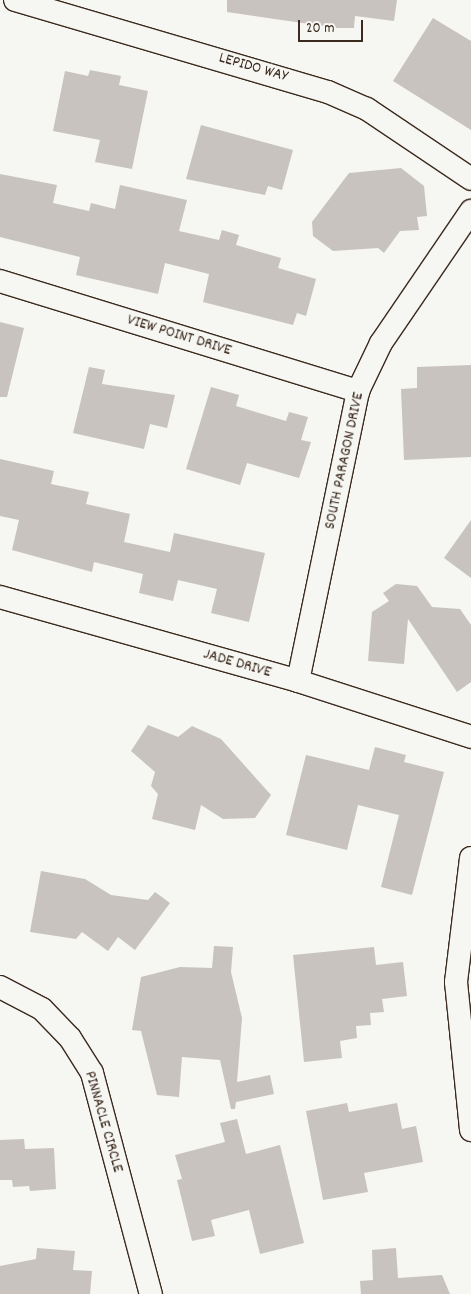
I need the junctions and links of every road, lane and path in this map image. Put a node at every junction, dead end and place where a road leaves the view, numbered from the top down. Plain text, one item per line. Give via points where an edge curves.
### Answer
1 (16, 0) edge
2 (471, 179) edge
3 (471, 211) edge
4 (0, 281) edge
5 (358, 391) junction
6 (0, 597) edge
7 (298, 681) junction
8 (471, 738) edge
9 (471, 858) edge
10 (0, 987) edge
11 (471, 1130) edge
12 (151, 1294) edge

1 - 2 street, LEPIDO WAY via 328,92 368,109
3 - 5 street, SOUTH PARAGON DRIVE via 380,343
4 - 5 street, VIEW POINT DRIVE
5 - 7 street, SOUTH PARAGON DRIVE
6 - 7 street, JADE DRIVE
7 - 8 street, JADE DRIVE
9 - 11 street via 456,982
10 - 12 street, PINNACLE CIRCLE via 42,1009 70,1038 92,1073

